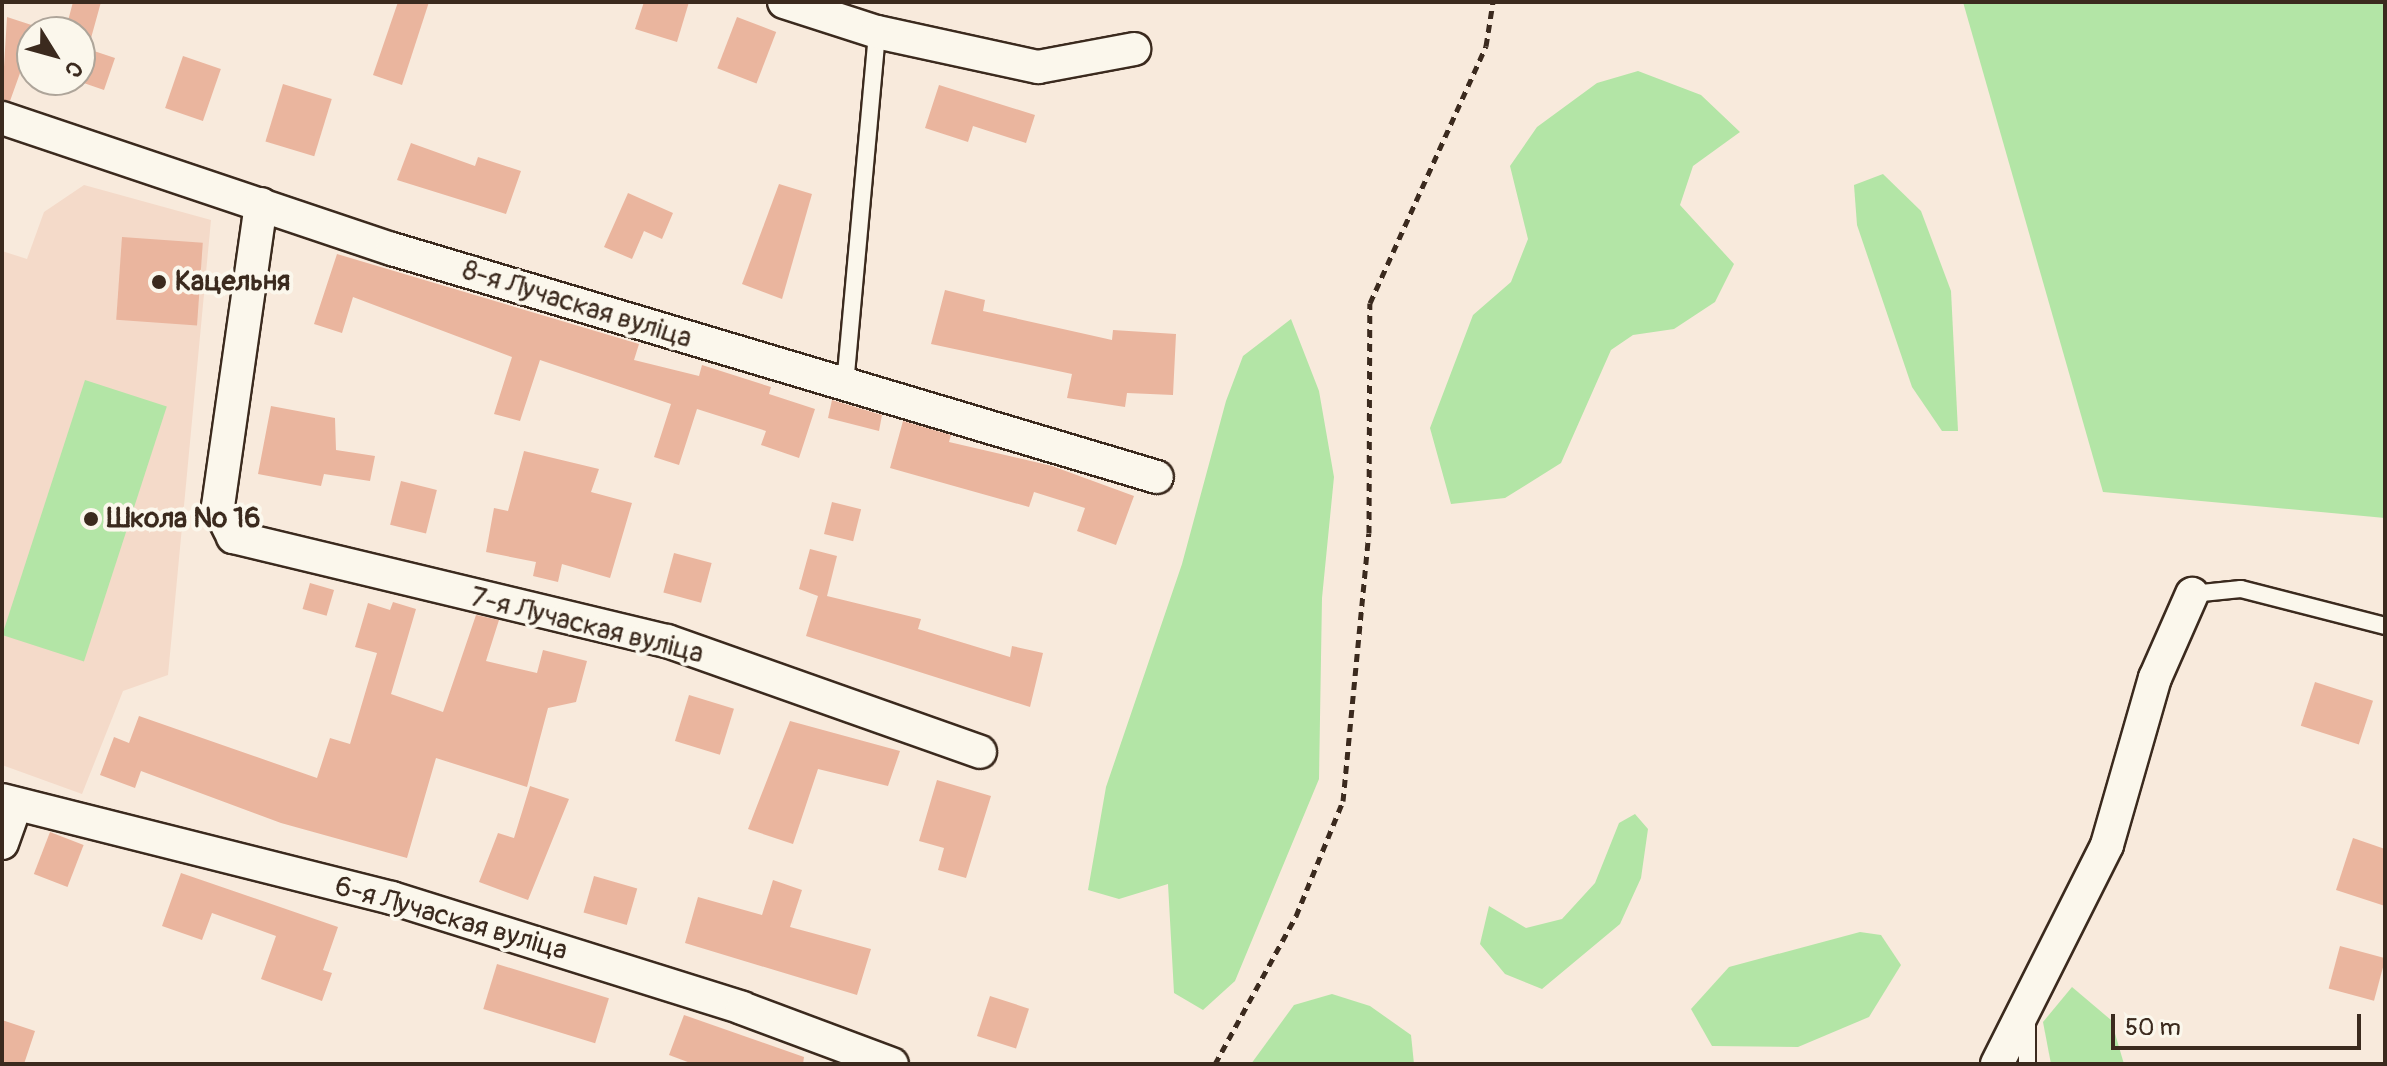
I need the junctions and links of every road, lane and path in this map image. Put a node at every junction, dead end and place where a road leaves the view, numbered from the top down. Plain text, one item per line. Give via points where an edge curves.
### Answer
1 (784, 2) edge
2 (1493, 2) edge
3 (877, 32) junction
4 (1134, 49) dead end
5 (2, 118) edge
6 (261, 204) junction
7 (845, 385) junction
8 (1157, 477) dead end
9 (2192, 594) joint
10 (2385, 626) edge
11 (980, 752) dead end
12 (9, 802) edge
13 (2, 843) edge
14 (2028, 1006) junction
15 (892, 1064) edge
16 (1215, 1064) edge
17 (1997, 1064) edge
18 (2027, 1064) edge

1 - 3 street
2 - 16 path via 1486,46 1370,303 1369,533 1343,801 1296,916
3 - 4 street via 1038,67
3 - 7 lane
5 - 6 street, 8-я Лучаская вуліца
6 - 7 street, 8-я Лучаская вуліца
6 - 11 street, 7-я Лучаская вуліца via 218,507 233,537 667,641
7 - 8 street, 8-я Лучаская вуліца
9 - 10 lane via 2241,589
9 - 14 street via 2155,678 2107,845
12 - 13 street
12 - 15 street, 6-я Лучаская вуліца via 392,898 742,1008
14 - 17 street
14 - 18 lane

